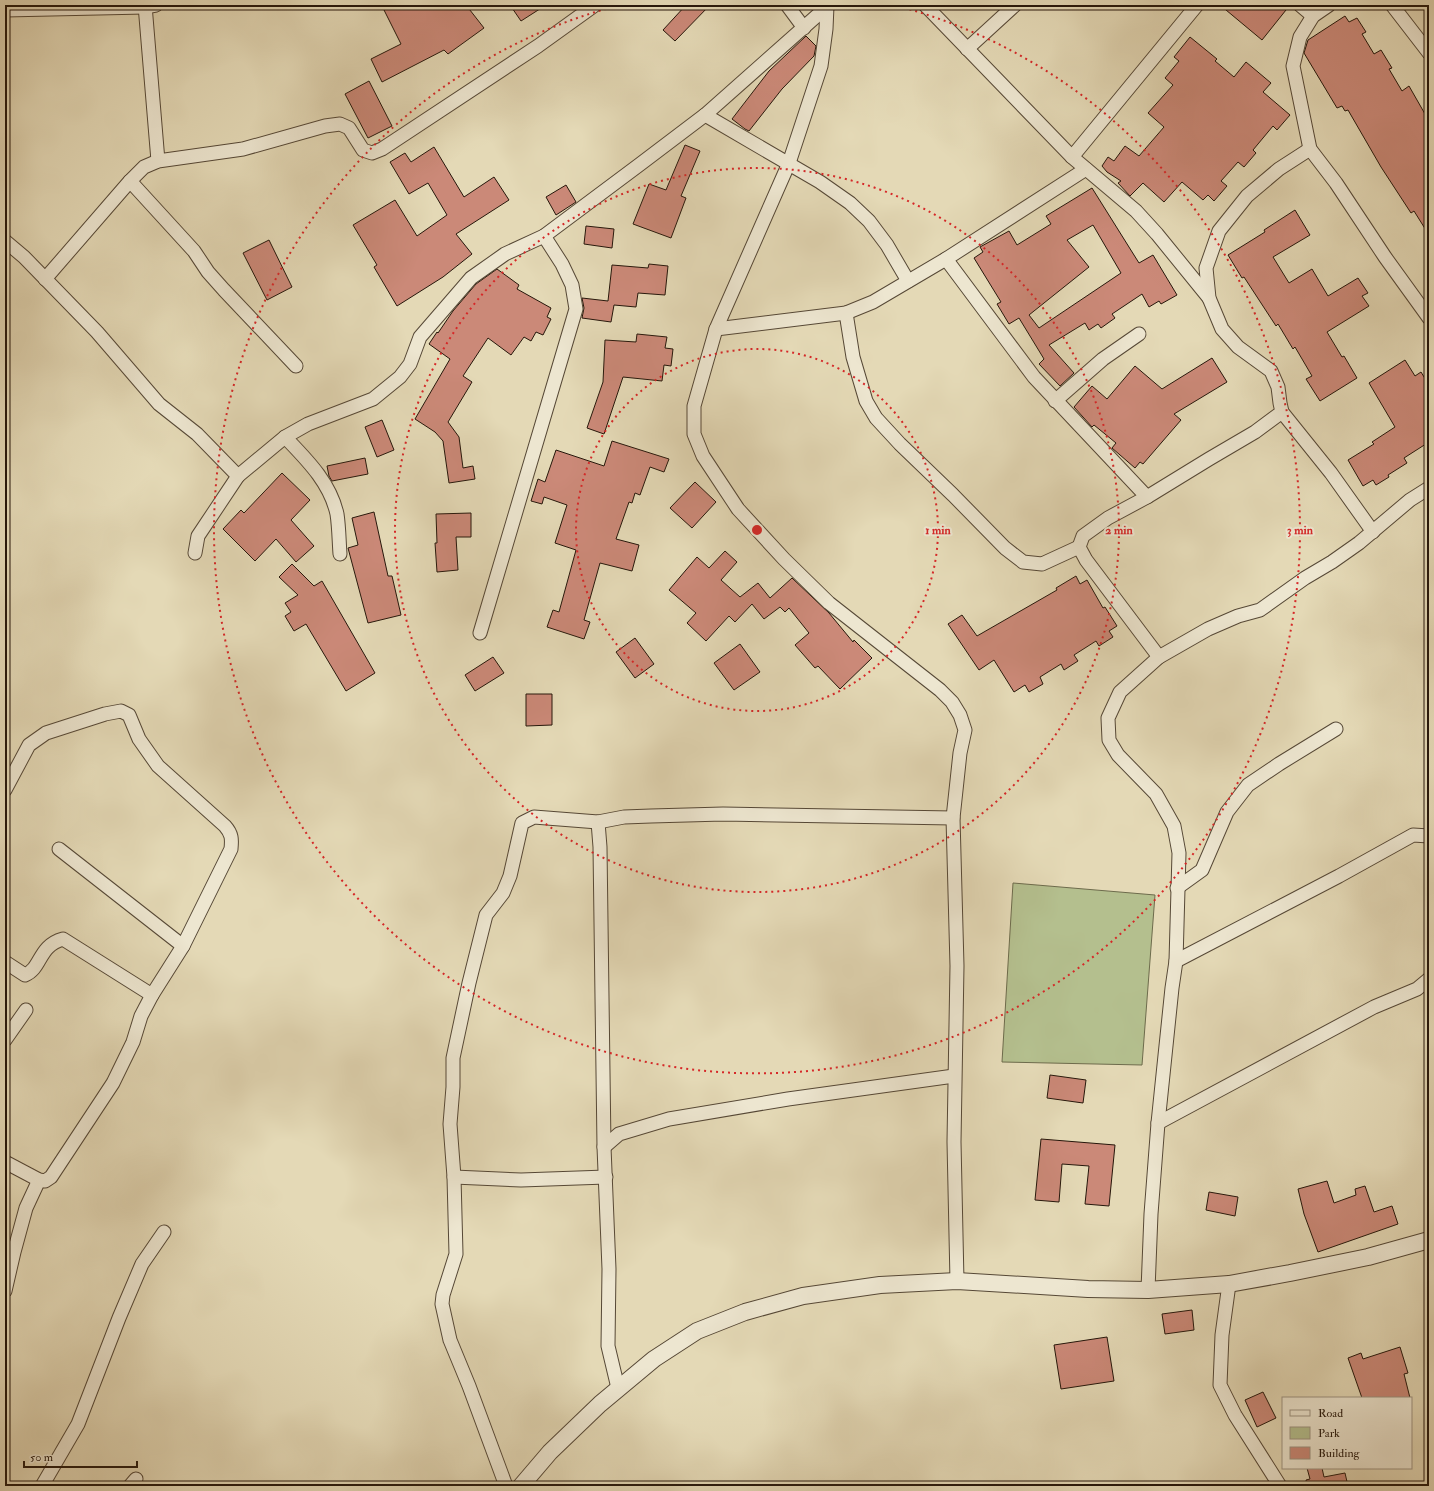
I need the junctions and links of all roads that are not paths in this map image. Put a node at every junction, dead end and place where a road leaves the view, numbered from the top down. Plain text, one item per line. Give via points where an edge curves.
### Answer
1 (595, 5) edge
2 (787, 5) edge
3 (924, 5) edge
4 (1016, 5) edge
5 (1197, 5) edge
6 (1300, 5) edge
7 (1329, 5) edge
8 (1392, 5) edge
9 (149, 6) edge
10 (828, 6) edge
11 (5, 10) edge
12 (1313, 16) junction
13 (804, 28) junction
14 (967, 48) junction
15 (1429, 53) edge
16 (705, 115) junction
17 (1310, 149) junction
18 (1072, 156) junction
19 (158, 161) junction
20 (789, 163) junction
21 (1086, 169) junction
22 (130, 181) junction
23 (544, 236) junction
24 (5, 241) edge
25 (946, 259) junction
26 (45, 279) junction
27 (908, 281) junction
28 (1209, 298) junction
29 (846, 313) junction
30 (1429, 318) edge
31 (716, 329) junction
32 (1139, 334) dead end
33 (296, 366) dead end
34 (1055, 401) junction
35 (1282, 412) junction
36 (285, 437) junction
37 (238, 476) junction
38 (1429, 488) edge
39 (1148, 497) junction
40 (1373, 532) junction
41 (1080, 547) junction
42 (195, 552) dead end
43 (340, 554) dead end
44 (480, 632) dead end
45 (1159, 657) junction
46 (1336, 729) dead end
47 (5, 790) edge
48 (953, 818) junction
49 (598, 822) junction
50 (1429, 836) edge
51 (59, 849) dead end
52 (1177, 888) junction
53 (183, 946) junction
54 (1176, 961) junction
55 (5, 962) edge
56 (1429, 979) edge
57 (152, 995) junction
58 (26, 1010) dead end
59 (5, 1040) edge
60 (954, 1076) junction
61 (1158, 1123) junction
62 (604, 1147) junction
63 (5, 1162) edge
64 (454, 1177) junction
65 (606, 1177) junction
66 (39, 1180) junction
67 (164, 1232) dead end
68 (1429, 1240) edge
69 (957, 1281) junction
70 (1229, 1284) junction
71 (1148, 1290) junction
72 (5, 1292) edge
73 (618, 1388) junction
74 (42, 1486) edge
75 (506, 1486) edge
76 (520, 1486) edge
77 (1280, 1486) edge

1 - 19 street via 538,46 382,149 372,153 362,150 348,128 340,124 243,149
2 - 13 street
3 - 14 street
4 - 14 street
5 - 18 street
6 - 12 street
7 - 12 street
8 - 15 street
9 - 11 street
9 - 19 street
10 - 13 street
10 - 20 street via 820,66
12 - 17 street via 1300,37 1293,66
13 - 16 street
14 - 18 street
16 - 20 street
16 - 23 street
17 - 28 street via 1279,169 1247,196 1219,231 1206,268
17 - 30 street
18 - 21 street
19 - 22 street via 144,167
20 - 27 street via 850,203 869,221 887,245
20 - 31 street
21 - 25 street
21 - 28 street via 1136,211
22 - 26 street
22 - 33 street via 194,250 224,290
23 - 36 street via 505,254 471,278 420,337 410,364 400,377 373,399 308,424
23 - 44 street via 572,285 576,309
24 - 26 street
25 - 27 street
25 - 34 street via 1034,377
26 - 37 street via 97,332 159,404 197,434
27 - 29 street via 873,302
28 - 35 street via 1222,329 1238,347 1271,371 1278,387
29 - 31 street
29 - 41 street via 853,357 866,401 876,418 900,444 1005,548 1023,562 1042,564
31 - 48 street via 694,406 694,434 703,456 738,508 784,559 829,603 952,702 965,730
32 - 34 street via 1103,358
34 - 39 street
35 - 39 street via 1255,432
35 - 40 street via 1331,473
36 - 37 street
36 - 43 street via 310,464 330,493 337,514
37 - 42 street via 198,536
38 - 40 street via 1410,500
39 - 41 street via 1108,518 1083,536
40 - 45 street via 1260,610 1208,629
41 - 45 street via 1086,560
45 - 52 street via 1120,692 1108,718 1109,740 1118,755 1156,794 1174,826 1178,853
46 - 52 street via 1248,785 1227,812 1202,870
47 - 53 street via 29,745 46,733 105,714 121,711 129,715 139,739 158,766 225,826 232,838 231,849
48 - 49 street via 723,814 624,817
48 - 60 street via 957,966
49 - 62 street
49 - 64 street via 534,817 522,823 510,876 503,893 486,915 453,1058 450,1124
50 - 54 street via 1413,835
51 - 53 street
52 - 54 street
53 - 57 street
54 - 61 street
55 - 57 street via 25,975 31,972 48,946 63,939
56 - 61 street via 1417,989 1374,1007
57 - 66 street via 141,1016 133,1042 112,1083 51,1177 45,1181
58 - 59 street
60 - 62 street via 788,1099 669,1119 619,1134
60 - 69 street
61 - 71 street
62 - 65 street
63 - 66 street
64 - 65 street via 521,1180
64 - 75 street via 456,1254 442,1304 450,1340
65 - 73 street via 608,1346
66 - 72 street via 26,1208
67 - 74 street via 142,1264 78,1424
68 - 70 street via 1368,1257
69 - 71 street
69 - 73 street via 880,1285 833,1291 803,1296 745,1312 698,1331 654,1359
70 - 71 street
70 - 77 street via 1222,1335 1220,1385 1235,1415
73 - 76 street via 550,1452

